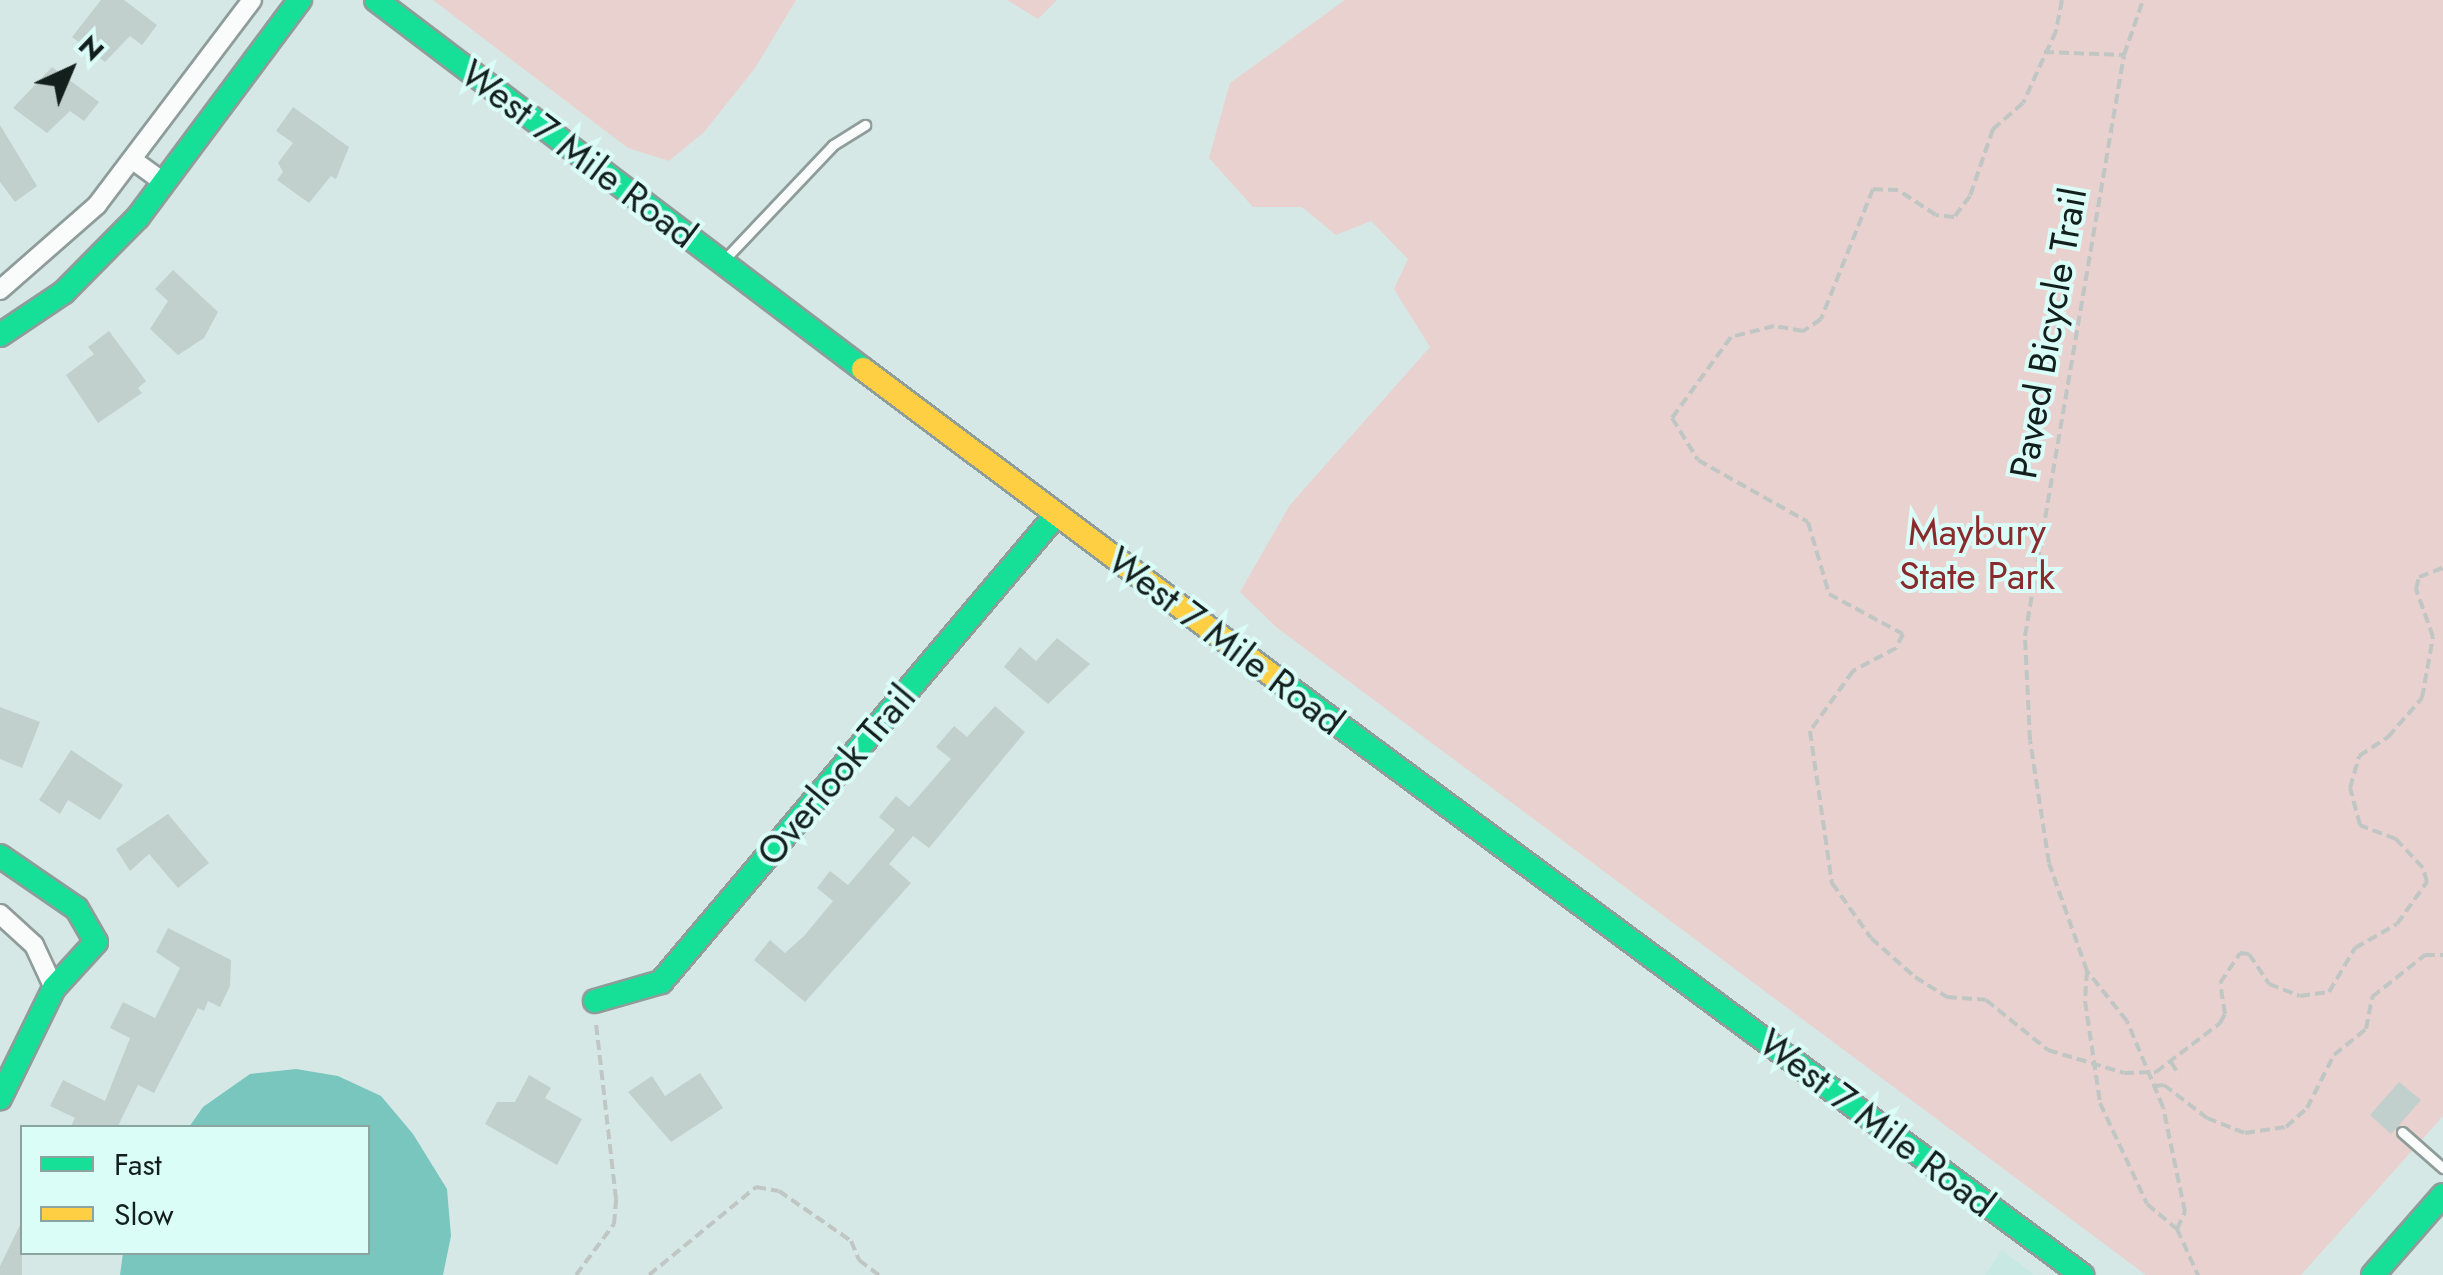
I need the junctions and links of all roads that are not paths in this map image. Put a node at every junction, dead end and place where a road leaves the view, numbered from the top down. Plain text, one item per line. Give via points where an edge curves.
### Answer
1 (252, 0) edge
2 (300, 0) edge
3 (376, 0) edge
4 (865, 125) dead end
5 (133, 160) junction
6 (165, 182) junction
7 (722, 262) junction
8 (0, 290) edge
9 (0, 335) edge
10 (1056, 515) junction
11 (0, 856) edge
12 (0, 914) edge
13 (54, 988) junction
14 (594, 1001) road end
15 (0, 1098) edge
16 (2402, 1132) dead end
17 (2443, 1168) edge
18 (2443, 1195) edge
19 (2082, 1275) edge
20 (2374, 1275) edge

1 - 5 street
2 - 6 street
3 - 7 street, West 7 Mile Road
4 - 7 lane via 833,145
5 - 6 street
5 - 8 street via 48,254
6 - 9 street via 64,292
7 - 10 street, West 7 Mile Road
10 - 14 street, Overlook Trail via 661,982
10 - 19 street, West 7 Mile Road
11 - 13 street via 50,886 93,928 90,956
12 - 13 street via 34,945
13 - 15 street
16 - 17 lane
18 - 20 street

